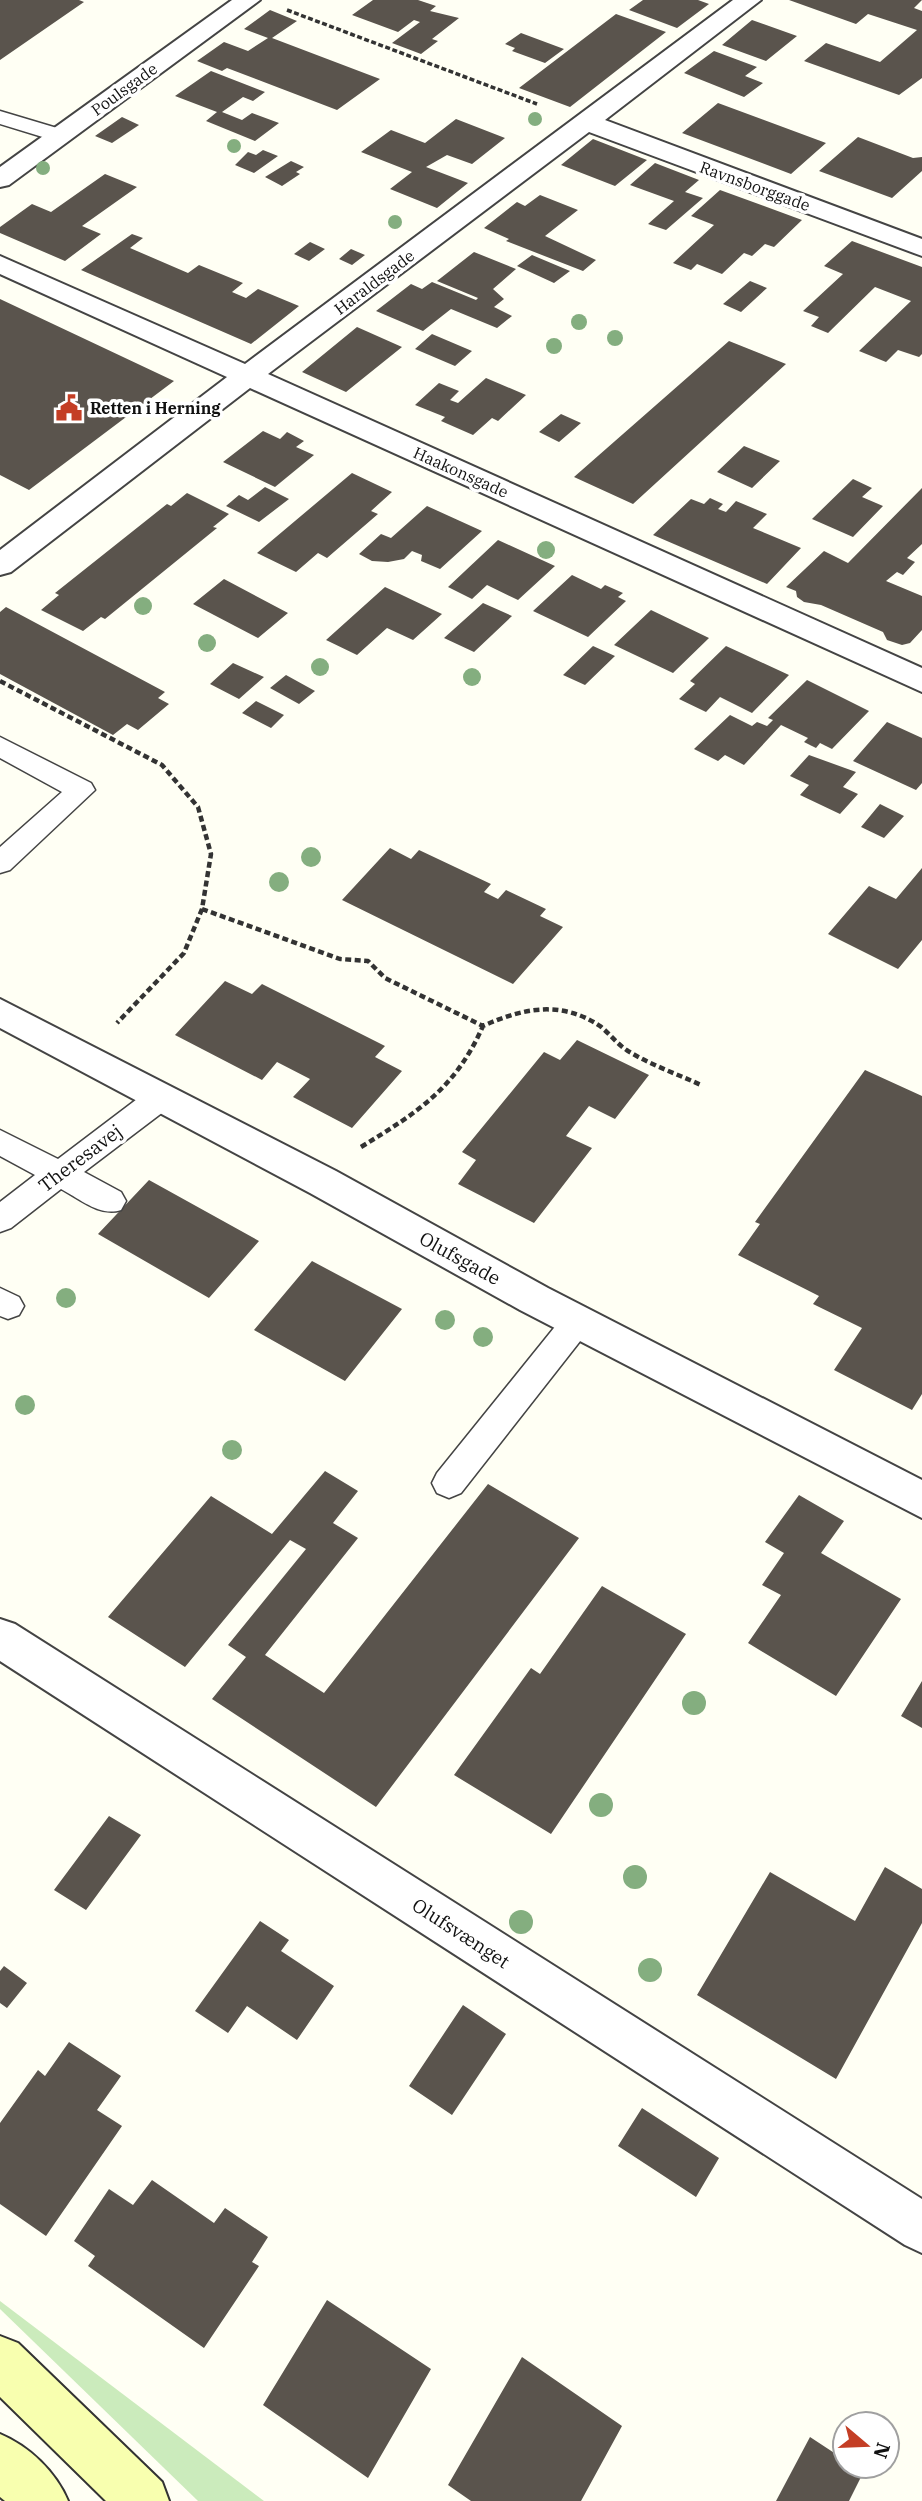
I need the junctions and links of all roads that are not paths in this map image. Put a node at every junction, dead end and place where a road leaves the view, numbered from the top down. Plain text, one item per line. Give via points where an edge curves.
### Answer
1 (248, 0) edge
2 (748, 0) edge
3 (0, 117) edge
4 (587, 123) junction
5 (59, 136) junction
6 (0, 179) edge
7 (922, 248) edge
8 (0, 264) edge
9 (247, 376) junction
10 (0, 565) edge
11 (922, 681) edge
12 (0, 746) edge
13 (0, 863) edge
14 (0, 1013) edge
15 (160, 1098) junction
16 (0, 1142) edge
17 (59, 1174) junction
18 (110, 1201) dead end
19 (0, 1219) edge
20 (578, 1322) junction
21 (449, 1483) dead end
22 (922, 1500) edge
23 (0, 1638) edge
24 (922, 2228) edge
25 (0, 2361) edge
26 (0, 2460) edge
27 (42, 2501) edge
28 (143, 2501) edge

1 - 5 street, Poulsgade
2 - 4 street, Haraldsgade
3 - 5 lane
4 - 7 street, Ravnsborggade
4 - 9 street, Haraldsgade
5 - 6 street, Poulsgade
8 - 9 street, Haakonsgade
9 - 10 street, Haraldsgade
9 - 11 street, Haakonsgade
12 - 13 lane via 81,790
14 - 15 street, Olufsgade
15 - 17 lane, Theresavej
15 - 20 street, Olufsgade
16 - 17 lane
17 - 18 lane
17 - 19 lane, Theresavej
20 - 21 lane
20 - 22 street, Olufsgade
23 - 24 street, Olufsvænget
25 - 28 main road
26 - 27 main road

